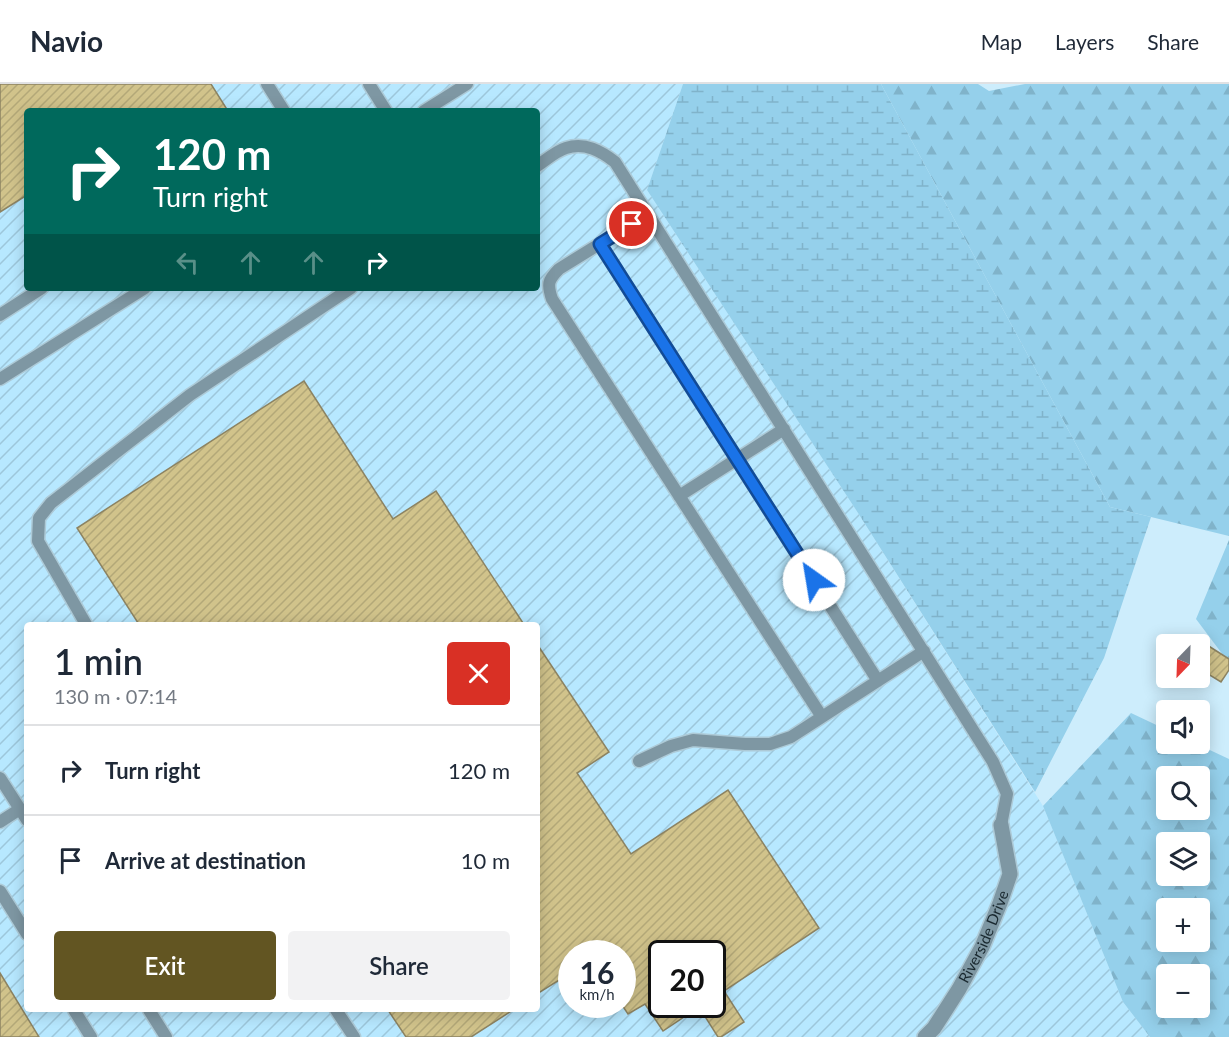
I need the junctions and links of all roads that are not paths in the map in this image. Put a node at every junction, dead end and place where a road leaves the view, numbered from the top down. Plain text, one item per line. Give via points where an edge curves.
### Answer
1 (267, 84) edge
2 (369, 84) edge
3 (467, 84) edge
4 (282, 108) edge
5 (384, 108) edge
6 (429, 108) edge
7 (540, 164) edge
8 (648, 214) junction
9 (600, 244) junction
10 (37, 291) edge
11 (140, 291) edge
12 (346, 291) edge
13 (0, 315) edge
14 (0, 380) edge
15 (784, 429) junction
16 (737, 459) junction
17 (679, 496) junction
18 (85, 622) edge
19 (924, 651) junction
20 (878, 681) junction
21 (822, 717) junction
22 (639, 761) dead end
23 (0, 778) edge
24 (24, 815) edge
25 (0, 822) edge
26 (1001, 825) joint
27 (0, 891) edge
28 (24, 929) edge
29 (75, 1012) edge
30 (150, 1012) edge
31 (337, 1012) edge
32 (91, 1037) edge
33 (166, 1037) edge
34 (354, 1037) edge
35 (926, 1037) edge

1 - 4 lane
2 - 5 lane
3 - 6 lane
7 - 8 lane via 565,148 580,146 602,151 615,162
8 - 9 lane
8 - 15 lane
9 - 16 lane
9 - 17 lane via 559,269 548,289
10 - 13 lane
11 - 14 lane
12 - 18 lane via 190,395 51,503 39,518 39,542
15 - 16 lane
15 - 19 lane
16 - 17 lane
16 - 20 lane
17 - 21 lane
19 - 20 lane
19 - 26 lane via 993,762 1006,794
20 - 21 lane
21 - 22 lane via 791,737 770,744 693,740
23 - 24 lane
24 - 25 lane
26 - 35 street, Riverside Drive via 1010,874 1000,903 982,947
27 - 28 lane
29 - 32 lane
30 - 33 lane
31 - 34 lane

